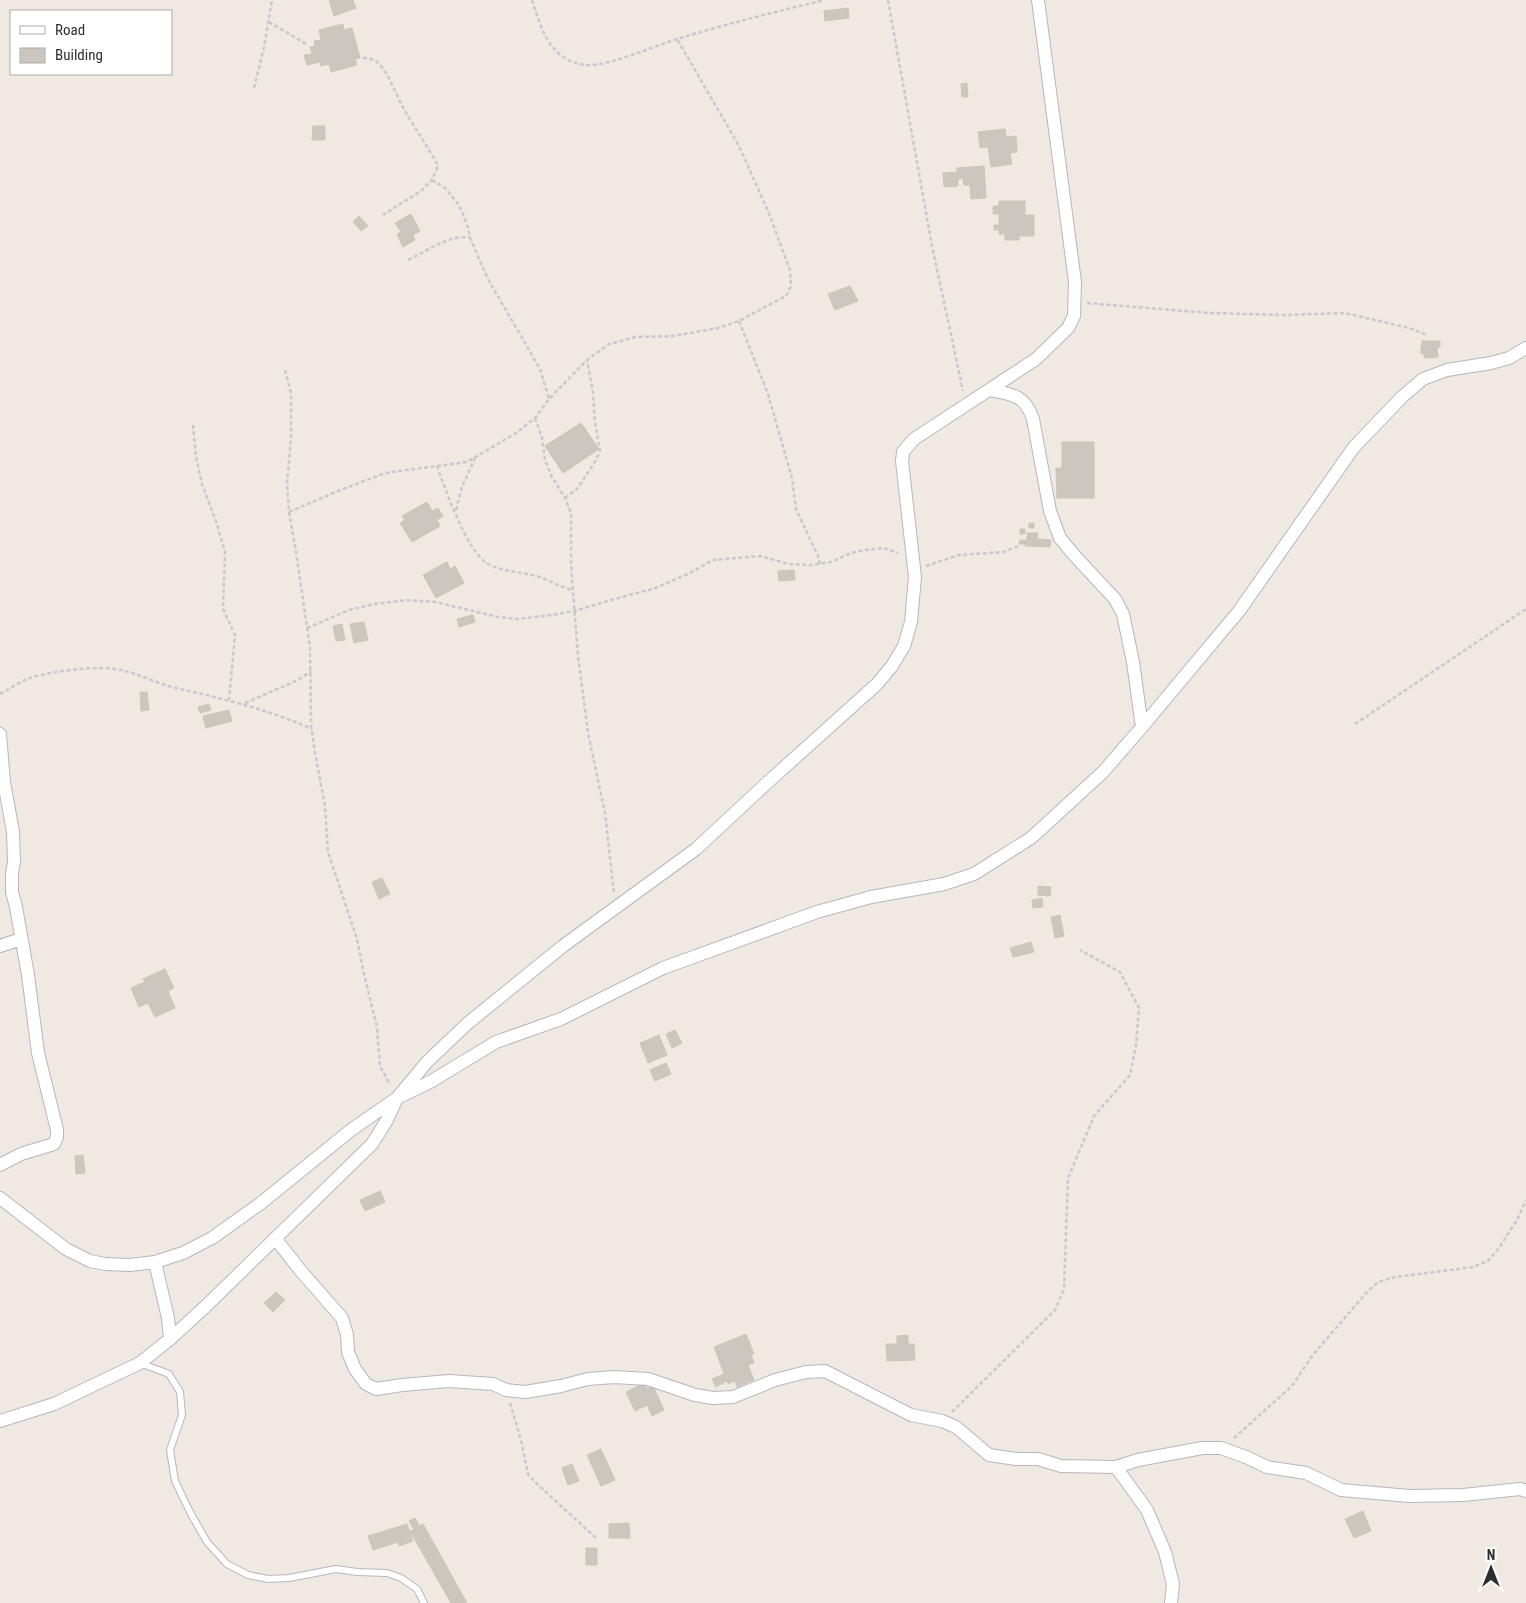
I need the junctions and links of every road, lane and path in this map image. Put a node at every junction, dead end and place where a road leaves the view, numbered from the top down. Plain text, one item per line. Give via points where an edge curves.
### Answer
1 (272, 0) edge
2 (532, 0) edge
3 (824, 0) edge
4 (888, 0) edge
5 (1038, 0) edge
6 (269, 22) junction
7 (677, 39) junction
8 (308, 45) dead end
9 (363, 58) dead end
10 (254, 88) dead end
11 (432, 180) junction
12 (383, 215) dead end
13 (470, 237) junction
14 (408, 260) dead end
15 (1076, 302) junction
16 (739, 321) junction
17 (1427, 335) dead end
18 (1526, 348) edge
19 (586, 360) junction
20 (285, 370) dead end
21 (989, 390) junction
22 (549, 399) junction
23 (966, 405) junction
24 (535, 418) junction
25 (193, 425) dead end
26 (474, 458) junction
27 (437, 466) junction
28 (565, 498) junction
29 (289, 512) junction
30 (455, 512) junction
31 (1018, 546) dead end
32 (913, 558) junction
33 (820, 564) junction
34 (915, 577) junction
35 (572, 590) junction
36 (1526, 609) edge
37 (574, 611) junction
38 (307, 628) junction
39 (310, 671) junction
40 (0, 694) edge
41 (229, 700) junction
42 (243, 704) junction
43 (1355, 724) dead end
44 (1142, 727) junction
45 (312, 729) junction
46 (0, 734) edge
47 (616, 907) junction
48 (22, 939) junction
49 (0, 946) edge
50 (1080, 950) dead end
51 (397, 1098) junction
52 (0, 1165) edge
53 (0, 1198) edge
54 (1526, 1200) edge
55 (275, 1238) junction
56 (154, 1262) junction
57 (170, 1339) junction
58 (140, 1363) junction
59 (506, 1390) junction
60 (0, 1420) edge
61 (942, 1422) junction
62 (1221, 1448) junction
63 (1116, 1467) junction
64 (1526, 1490) edge
65 (596, 1538) dead end
66 (424, 1603) edge
67 (1170, 1603) edge

1 - 6 path
2 - 7 path via 552,48 585,66 605,63
3 - 7 path
4 - 23 path via 930,236
5 - 15 street
6 - 8 path
6 - 10 path
7 - 16 path via 739,146 790,270 792,286 786,296
9 - 11 path via 379,64 414,128 430,149 438,166
11 - 12 path via 421,191
11 - 13 path via 445,188 459,205
13 - 14 path via 436,244
13 - 22 path via 488,279 540,369
15 - 17 path via 1209,313 1345,313
15 - 21 street via 1068,328 1036,359
16 - 19 path via 673,336 636,338 609,344
16 - 33 path via 768,394 792,478 796,509
18 - 44 street via 1510,358 1447,370 1423,379 1404,396 1354,447 1240,611
19 - 22 path
19 - 28 path via 600,451 578,489
20 - 29 path via 291,393
21 - 23 street
21 - 44 street via 1013,394 1030,409 1050,511 1060,538 1115,599 1123,614
22 - 24 path
23 - 32 street via 914,439 904,452 902,461
24 - 26 path
24 - 28 path via 545,460
25 - 41 path via 202,484 225,552 223,609 235,635
26 - 27 path
26 - 30 path
27 - 29 path via 385,473
27 - 30 path
28 - 35 path via 571,514
29 - 38 path
30 - 35 path via 474,551 486,562
31 - 34 path via 1004,552 965,554 928,564
32 - 33 path via 876,548
32 - 34 street
33 - 37 path via 789,564 760,556 713,560 653,589
34 - 47 street via 912,622 904,646 877,684 696,849
35 - 37 path
36 - 43 path
37 - 38 path via 518,619 435,602 407,600 350,610
37 - 47 path via 588,733 605,813
38 - 39 path
39 - 42 path via 292,683
39 - 45 path
40 - 41 path via 46,673 102,668 123,670
41 - 42 path
42 - 45 path
44 - 51 street via 1103,772 1031,838 974,874 944,884 870,897 817,912 663,968 561,1019 496,1042
45 - 51 path via 325,806 328,852 358,939 377,1027 380,1066
46 - 48 street via 13,832 12,892
47 - 51 street via 468,1023 426,1062
48 - 49 street
48 - 52 street via 38,1053 57,1137 54,1144 21,1154
50 - 61 path via 1120,972 1138,1008 1130,1075 1094,1116 1068,1178 1064,1289 1055,1310
51 - 55 street via 372,1144
51 - 56 street via 212,1238 183,1253
53 - 56 street via 66,1249 90,1261 130,1265
54 - 62 path via 1517,1220 1488,1261 1472,1267 1378,1282 1312,1356 1292,1386
55 - 57 street
55 - 59 street via 342,1318 348,1352 366,1384 376,1389 449,1381 493,1384
56 - 57 street
57 - 58 street
58 - 60 street via 54,1404
58 - 66 lane via 169,1374 180,1392 182,1415 170,1450 175,1481 207,1542 227,1564 248,1575 268,1579 336,1569 387,1573 417,1589
59 - 61 street via 526,1392 614,1376 648,1378 713,1398 733,1397 775,1380 825,1371 911,1415
59 - 65 path via 528,1474
61 - 63 street via 956,1428 989,1455 1038,1459 1061,1466
62 - 63 street via 1202,1448
62 - 64 street via 1267,1467 1306,1473 1341,1490 1410,1496
63 - 67 street via 1146,1510 1165,1552 1173,1584

